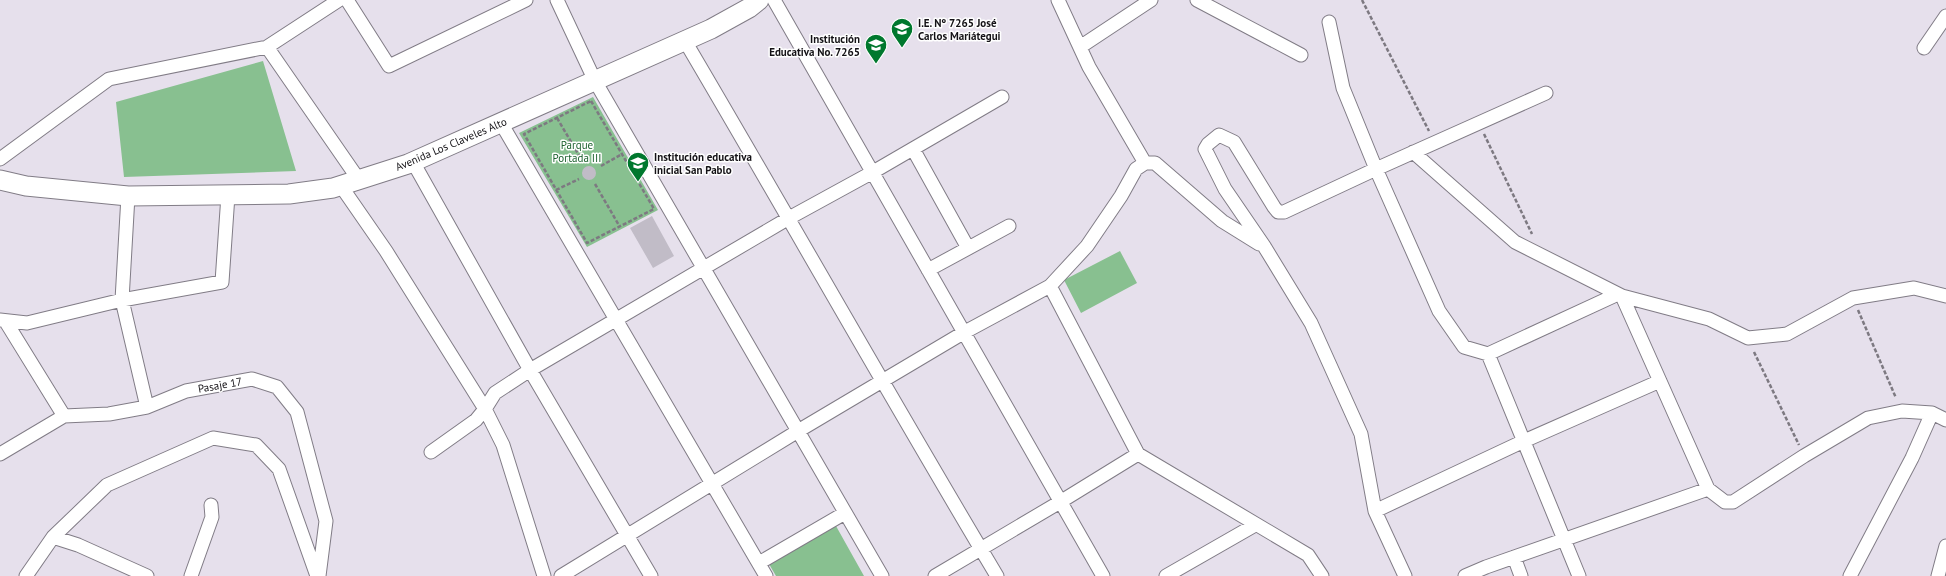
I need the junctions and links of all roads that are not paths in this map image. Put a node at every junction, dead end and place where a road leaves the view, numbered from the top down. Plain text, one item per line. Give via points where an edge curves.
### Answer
1 (339, 0) edge
2 (348, 0) edge
3 (526, 0) edge
4 (557, 0) edge
5 (759, 0) edge
6 (774, 0) edge
7 (1058, 0) edge
8 (1151, 0) edge
9 (1197, 0) edge
10 (1946, 16) edge
11 (1329, 22) dead end
12 (685, 41) junction
13 (267, 46) junction
14 (1080, 47) junction
15 (1924, 48) dead end
16 (1301, 56) dead end
17 (595, 81) junction
18 (1546, 93) dead end
19 (1002, 97) dead end
20 (501, 123) junction
21 (914, 149) junction
22 (1413, 152) junction
23 (0, 159) edge
24 (413, 162) junction
25 (1145, 163) junction
26 (1376, 168) junction
27 (873, 172) junction
28 (0, 180) edge
29 (359, 180) junction
30 (341, 186) junction
31 (228, 195) junction
32 (128, 196) junction
33 (789, 218) junction
34 (1009, 226) dead end
35 (1264, 246) junction
36 (968, 248) junction
37 (704, 268) junction
38 (928, 270) junction
39 (1050, 286) junction
40 (1620, 295) junction
41 (1946, 296) edge
42 (122, 300) junction
43 (617, 320) junction
44 (3, 321) edge
45 (963, 333) junction
46 (1488, 354) junction
47 (530, 370) junction
48 (881, 381) junction
49 (1660, 381) junction
50 (147, 407) junction
51 (486, 409) junction
52 (1932, 413) junction
53 (64, 416) junction
54 (1946, 420) edge
55 (798, 431) junction
56 (1524, 442) junction
57 (431, 452) dead end
58 (0, 454) edge
59 (1138, 454) junction
60 (713, 483) junction
61 (1708, 489) junction
62 (1060, 502) junction
63 (211, 505) dead end
64 (1375, 512) junction
65 (845, 513) junction
66 (1254, 525) junction
67 (627, 535) junction
68 (52, 537) junction
69 (1564, 539) junction
70 (1946, 546) edge
71 (981, 549) junction
72 (1514, 557) junction
73 (759, 563) junction
74 (26, 576) edge
75 (147, 576) edge
76 (191, 576) edge
77 (318, 576) edge
78 (544, 576) edge
79 (561, 576) edge
80 (651, 576) edge
81 (766, 576) edge
82 (882, 576) edge
83 (935, 576) edge
84 (997, 576) edge
85 (1103, 576) edge
86 (1166, 576) edge
87 (1322, 576) edge
88 (1405, 576) edge
89 (1465, 576) edge
90 (1521, 576) edge
91 (1579, 576) edge
92 (1850, 576) edge
93 (1938, 576) edge

1 - 13 street
2 - 3 street via 389,66
4 - 17 street
5 - 12 street, Avenida Los Claveles Alto via 730,19
6 - 27 street
7 - 14 street
8 - 14 street
9 - 16 street
10 - 15 street
11 - 26 street via 1343,88
12 - 17 street, Avenida Los Claveles Alto
12 - 33 street
13 - 23 street via 110,79
13 - 29 street
14 - 25 street
17 - 20 street, Avenida Los Claveles Alto
17 - 37 street
18 - 22 street
19 - 21 street
20 - 24 street, Avenida Los Claveles Alto
20 - 43 street
21 - 27 street
21 - 36 street
22 - 26 street
22 - 40 street via 1515,242
24 - 29 street, Avenida Los Claveles Alto
24 - 47 street
25 - 35 street via 1155,163 1222,221
25 - 39 street via 1136,169 1087,246
26 - 35 street via 1284,212 1278,212 1234,142 1219,135 1205,148 1225,189
26 - 46 street via 1439,311 1464,347
27 - 33 street
27 - 38 street
28 - 32 street, Avenida Los Claveles Alto via 26,186
29 - 30 street, Avenida Los Claveles Alto
30 - 31 street, Avenida Los Claveles Alto via 289,194
30 - 51 street via 386,251
31 - 32 street, Avenida Los Claveles Alto
31 - 42 street via 222,282
32 - 42 street
33 - 37 street
33 - 48 street
34 - 36 street
35 - 64 street via 1311,323 1361,434
36 - 38 street
37 - 43 street
37 - 55 street
38 - 45 street
39 - 45 street
39 - 59 street
40 - 41 street via 1709,319 1748,338 1788,334 1853,298 1914,288
40 - 46 street
40 - 49 street
42 - 44 street via 27,323
42 - 50 street
43 - 47 street
43 - 60 street
44 - 53 street
45 - 48 street
45 - 62 street
46 - 56 street
47 - 51 street via 495,393
47 - 67 street
48 - 55 street
48 - 71 street
49 - 56 street
49 - 61 street
50 - 53 street, Pasaje 17 via 109,414
50 - 77 street, Pasaje 17 via 186,392 252,380 277,387 297,412 326,521
51 - 57 street via 476,420
51 - 78 street via 503,445
52 - 54 street
52 - 61 street via 1902,411 1868,418 1733,502 1725,502
52 - 92 street via 1912,458
53 - 58 street, Pasaje 17
55 - 60 street
55 - 65 street
56 - 64 street
56 - 69 street
59 - 62 street
59 - 66 street
60 - 67 street
60 - 73 street
61 - 69 street
62 - 71 street
62 - 85 street
63 - 76 street via 212,517
64 - 88 street
65 - 73 street
65 - 82 street
66 - 86 street
66 - 87 street via 1308,555
67 - 79 street
67 - 80 street
68 - 74 street
68 - 75 street via 78,545
68 - 77 street via 107,485 213,438 256,445 279,468
69 - 72 street
69 - 91 street
70 - 93 street
71 - 83 street
71 - 84 street
72 - 89 street
72 - 90 street
73 - 81 street

